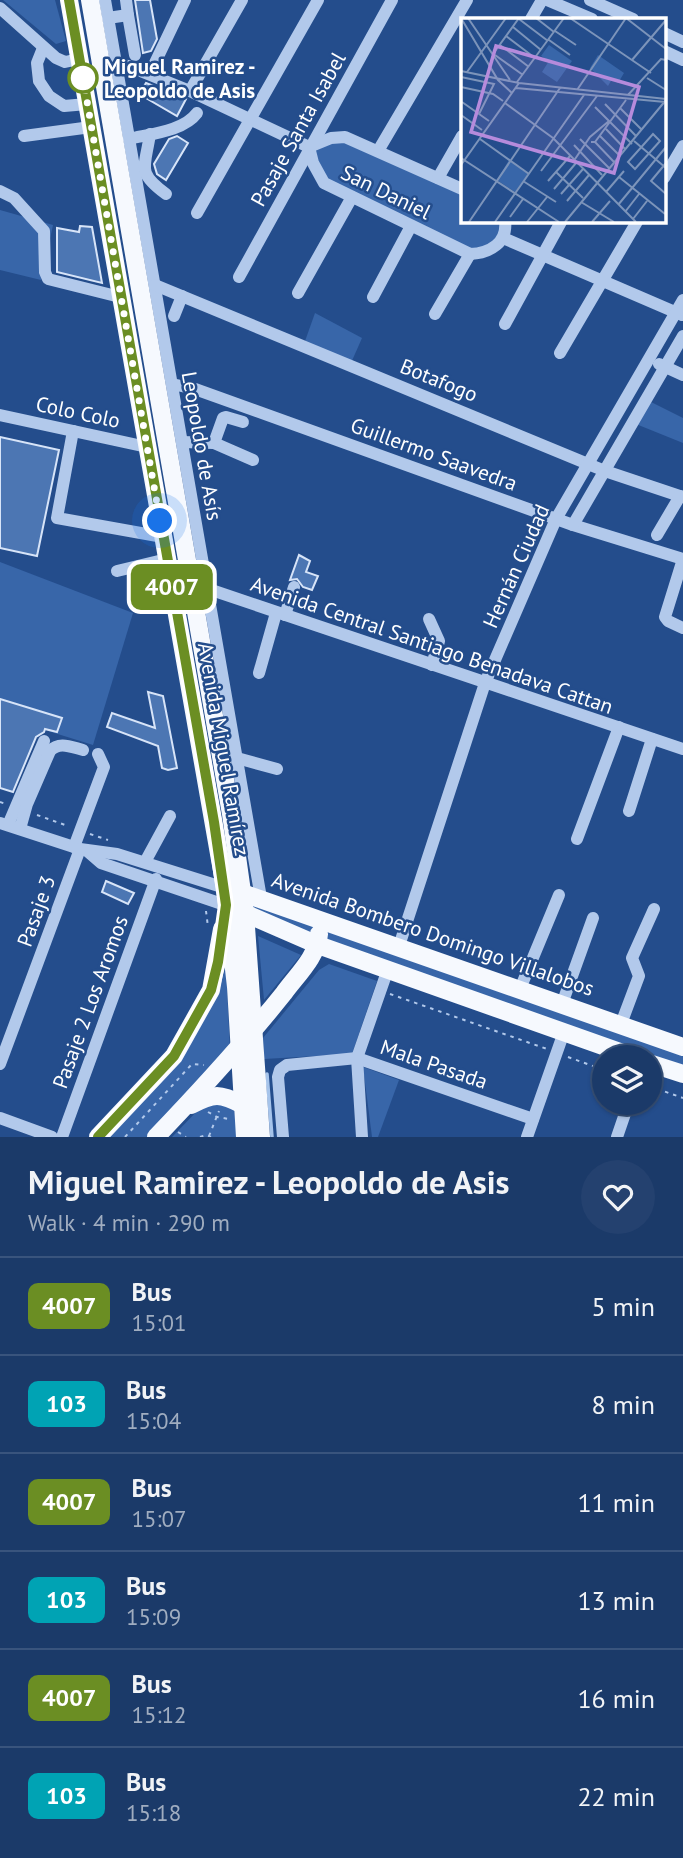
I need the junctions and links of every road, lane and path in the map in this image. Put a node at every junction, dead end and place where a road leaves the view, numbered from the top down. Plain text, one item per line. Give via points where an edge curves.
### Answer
1 (69, 0) edge
2 (90, 0) edge
3 (105, 0) edge
4 (126, 0) edge
5 (185, 0) edge
6 (242, 0) edge
7 (318, 0) edge
8 (392, 0) edge
9 (467, 0) edge
10 (545, 0) edge
11 (590, 0) edge
12 (0, 8) edge
13 (128, 15) junction
14 (108, 18) junction
15 (532, 18) edge
16 (590, 18) edge
17 (631, 18) edge
18 (666, 34) edge
19 (683, 42) edge
20 (43, 48) junction
21 (666, 52) edge
22 (135, 55) dead end
23 (79, 59) junction
24 (683, 60) edge
25 (116, 64) junction
26 (154, 65) dead end
27 (190, 91) junction
28 (87, 104) junction
29 (197, 113) dead end
30 (249, 118) junction
31 (91, 127) junction
32 (150, 134) junction
33 (24, 135) dead end
34 (129, 139) junction
35 (461, 139) edge
36 (683, 146) edge
37 (309, 147) junction
38 (378, 151) junction
39 (666, 175) edge
40 (438, 178) junction
41 (461, 188) edge
42 (0, 191) edge
43 (166, 194) dead end
44 (352, 197) junction
45 (197, 213) dead end
46 (505, 222) edge
47 (561, 222) edge
48 (637, 222) edge
49 (411, 226) junction
50 (503, 238) junction
51 (470, 254) junction
52 (543, 256) junction
53 (239, 277) dead end
54 (601, 281) junction
55 (155, 285) junction
56 (298, 293) dead end
57 (182, 296) junction
58 (120, 297) junction
59 (373, 297) dead end
60 (681, 309) edge
61 (436, 314) dead end
62 (174, 316) dead end
63 (505, 324) dead end
64 (683, 335) edge
65 (560, 353) dead end
66 (649, 358) junction
67 (665, 367) junction
68 (683, 375) edge
69 (172, 384) junction
70 (0, 415) edge
71 (243, 422) dead end
72 (73, 431) junction
73 (182, 442) junction
74 (214, 443) junction
75 (147, 447) junction
76 (253, 460) dead end
77 (589, 463) junction
78 (605, 471) junction
79 (681, 496) edge
80 (179, 511) junction
81 (556, 519) junction
82 (573, 525) junction
83 (657, 535) dead end
84 (163, 537) junction
85 (683, 559) edge
86 (169, 567) junction
87 (117, 571) dead end
88 (192, 582) junction
89 (294, 587) dead end
90 (209, 590) junction
91 (281, 614) junction
92 (429, 619) dead end
93 (683, 628) edge
94 (432, 665) junction
95 (259, 673) dead end
96 (485, 683) junction
97 (619, 727) junction
98 (652, 739) junction
99 (44, 741) dead end
100 (683, 749) edge
101 (83, 750) dead end
102 (98, 754) dead end
103 (237, 758) junction
104 (277, 769) dead end
105 (0, 802) edge
106 (20, 809) junction
107 (629, 811) dead end
108 (170, 816) dead end
109 (9, 825) edge
110 (81, 830) junction
111 (577, 839) dead end
112 (115, 843) dead end
113 (80, 849) junction
114 (145, 862) junction
115 (156, 880) junction
116 (230, 894) junction
117 (559, 894) dead end
118 (208, 898) junction
119 (261, 898) junction
120 (654, 908) dead end
121 (244, 913) junction
122 (313, 916) junction
123 (593, 918) dead end
124 (207, 936) dead end
125 (318, 945) junction
126 (399, 946) junction
127 (388, 969) junction
128 (520, 989) junction
129 (380, 990) junction
130 (562, 1004) junction
131 (621, 1024) junction
132 (253, 1031) junction
133 (564, 1032) junction
134 (600, 1045) edge
135 (683, 1046) edge
136 (239, 1048) junction
137 (557, 1053) junction
138 (356, 1058) junction
139 (0, 1064) edge
140 (206, 1065) dead end
141 (592, 1066) edge
142 (662, 1067) edge
143 (683, 1074) edge
144 (662, 1091) edge
145 (225, 1096) junction
146 (683, 1098) edge
147 (190, 1106) junction
148 (243, 1110) junction
149 (625, 1115) edge
150 (217, 1117) junction
151 (0, 1118) edge
152 (533, 1119) junction
153 (210, 1136) edge
154 (52, 1137) edge
155 (62, 1137) edge
156 (98, 1137) edge
157 (125, 1137) edge
158 (156, 1137) edge
159 (200, 1137) edge
160 (245, 1137) edge
161 (261, 1137) edge
162 (283, 1137) edge
163 (362, 1137) edge
164 (527, 1137) edge
165 (617, 1137) edge

1 - 23 main road, Avenida Miguel Ramírez
2 - 80 main road, Avenida Miguel Ramírez
3 - 14 street, Leopoldo de Asís
4 - 13 street
5 - 26 street
6 - 27 street
7 - 30 street
8 - 37 street, Pasaje Santa Isabel
9 - 38 street
10 - 15 street
10 - 16 street
11 - 17 street
12 - 20 street
13 - 14 street
13 - 22 street
14 - 25 street, Leopoldo de Asís
18 - 19 street
20 - 23 street via 61,61
20 - 28 street via 37,63 39,81 49,96 64,106
21 - 24 street
23 - 28 main road, Avenida Miguel Ramírez
25 - 27 street
25 - 34 street, Leopoldo de Asís
27 - 30 street
28 - 31 main road, Avenida Miguel Ramírez
29 - 32 street via 188,123
30 - 37 street
30 - 45 street
31 - 33 street
31 - 58 main road, Avenida Miguel Ramírez
32 - 34 street
32 - 43 street via 145,174
34 - 55 street, Leopoldo de Asís
35 - 40 street
36 - 39 street
37 - 38 street, San Daniel via 345,137
37 - 44 street, San Daniel via 324,183
37 - 53 street, Pasaje Santa Isabel
38 - 40 street, San Daniel
40 - 41 street, San Daniel
42 - 58 street via 14,198 44,231 48,279
44 - 49 street, San Daniel
44 - 56 street
46 - 50 street
47 - 52 street
48 - 54 street
49 - 51 street, San Daniel
49 - 59 street
50 - 51 street via 484,253
50 - 52 street
51 - 61 street
52 - 54 street
52 - 63 street
54 - 60 street
54 - 65 street
55 - 57 street, Botafogo
55 - 69 street, Leopoldo de Asís
57 - 62 street
57 - 77 street, Botafogo
58 - 75 main road, Avenida Miguel Ramírez
60 - 66 street, Hernán Ciudad
64 - 67 street, Hernán Ciudad
66 - 67 street
66 - 77 street, Hernán Ciudad
67 - 68 street
67 - 78 street, Hernán Ciudad
69 - 73 street, Leopoldo de Asís
69 - 81 street, Guillermo Saavedra via 195,388
70 - 72 street, Colo Colo
71 - 74 street via 223,418
72 - 75 street, Colo Colo
72 - 84 street via 57,518
73 - 74 street
73 - 90 street, Leopoldo de Asís
74 - 76 street
75 - 80 main road via 171,503
75 - 84 main road, Avenida Miguel Ramírez
77 - 78 street, Botafogo
77 - 81 street, Hernán Ciudad
78 - 79 street, Botafogo
78 - 82 street, Hernán Ciudad
79 - 83 street
80 - 88 main road, Avenida Miguel Ramírez
81 - 82 street, Guillermo Saavedra
81 - 96 street, Hernán Ciudad
82 - 85 street, Guillermo Saavedra
84 - 86 main road, Avenida Miguel Ramírez
85 - 93 street via 665,617
86 - 87 street
86 - 88 street, Avenida Central Santiago Benadava Cattan
86 - 116 main road, Avenida Miguel Ramírez
88 - 90 street, Avenida Central Santiago Benadava Cattan
88 - 116 main road, Avenida Miguel Ramírez via 231,814
89 - 91 street
90 - 91 street, Avenida Central Santiago Benadava Cattan
90 - 103 street, Leopoldo de Asís
91 - 94 street, Avenida Central Santiago Benadava Cattan
91 - 95 street
92 - 94 street via 439,641
94 - 96 street, Avenida Central Santiago Benadava Cattan
96 - 97 street, Avenida Central Santiago Benadava Cattan
96 - 126 street, Hernán Ciudad
97 - 98 street, Avenida Central Santiago Benadava Cattan
97 - 111 street
98 - 100 street, Avenida Central Santiago Benadava Cattan
98 - 107 street
99 - 106 street
101 - 106 street via 55,745
102 - 110 street, Pasaje 3 via 104,767
103 - 104 street
103 - 119 street, Leopoldo de Asís
105 - 106 path
106 - 109 street
106 - 110 path
108 - 114 street
109 - 113 street, Avenida Bombero Domingo Villalobos
110 - 112 path
110 - 113 street, Pasaje 3
113 - 114 street, Avenida Bombero Domingo Villalobos
113 - 115 street, Avenida Bombero Domingo Villalobos via 101,863
113 - 139 street, Pasaje 3
114 - 116 street, Avenida Bombero Domingo Villalobos
115 - 118 street, Avenida Bombero Domingo Villalobos
115 - 155 street, Pasaje 2 Los Aromos
116 - 118 street, Avenida Bombero Domingo Villalobos
116 - 119 main road, Avenida Bombero Domingo Villalobos
116 - 121 main road, Avenida Miguel Ramírez
116 - 136 main road, Avenida Miguel Ramírez
116 - 156 main road via 211,990 174,1056
117 - 128 street
118 - 124 path
119 - 122 main road, Avenida Bombero Domingo Villalobos
120 - 131 street via 632,958 639,976
121 - 125 main road, Avenida Bombero Domingo Villalobos
121 - 132 main road, Avenida Miguel Ramírez
122 - 125 main road via 319,930
122 - 126 main road, Avenida Bombero Domingo Villalobos
123 - 130 street
125 - 127 main road, Avenida Bombero Domingo Villalobos
125 - 132 main road
126 - 128 main road, Avenida Bombero Domingo Villalobos
127 - 129 street
127 - 133 main road, Avenida Bombero Domingo Villalobos
128 - 130 main road, Avenida Bombero Domingo Villalobos
129 - 137 path
129 - 138 street
130 - 131 main road, Avenida Bombero Domingo Villalobos
131 - 135 main road, Avenida Bombero Domingo Villalobos
132 - 136 main road
132 - 161 main road, Avenida Miguel Ramírez
133 - 134 main road, Avenida Bombero Domingo Villalobos
133 - 137 street
136 - 147 main road
136 - 148 main road, Avenida Miguel Ramírez
137 - 141 path
137 - 152 street
138 - 152 street, Mala Pasada
138 - 162 street, Mala Pasada via 287,1065 280,1070
138 - 163 street
140 - 157 path via 192,1064
142 - 143 main road
144 - 146 path
145 - 147 main road via 210,1095
145 - 148 main road
145 - 150 path
147 - 150 path
147 - 158 main road
148 - 150 path via 230,1119
148 - 160 main road, Avenida Miguel Ramírez
149 - 165 street
150 - 153 path
151 - 154 street
152 - 164 street
153 - 159 path

